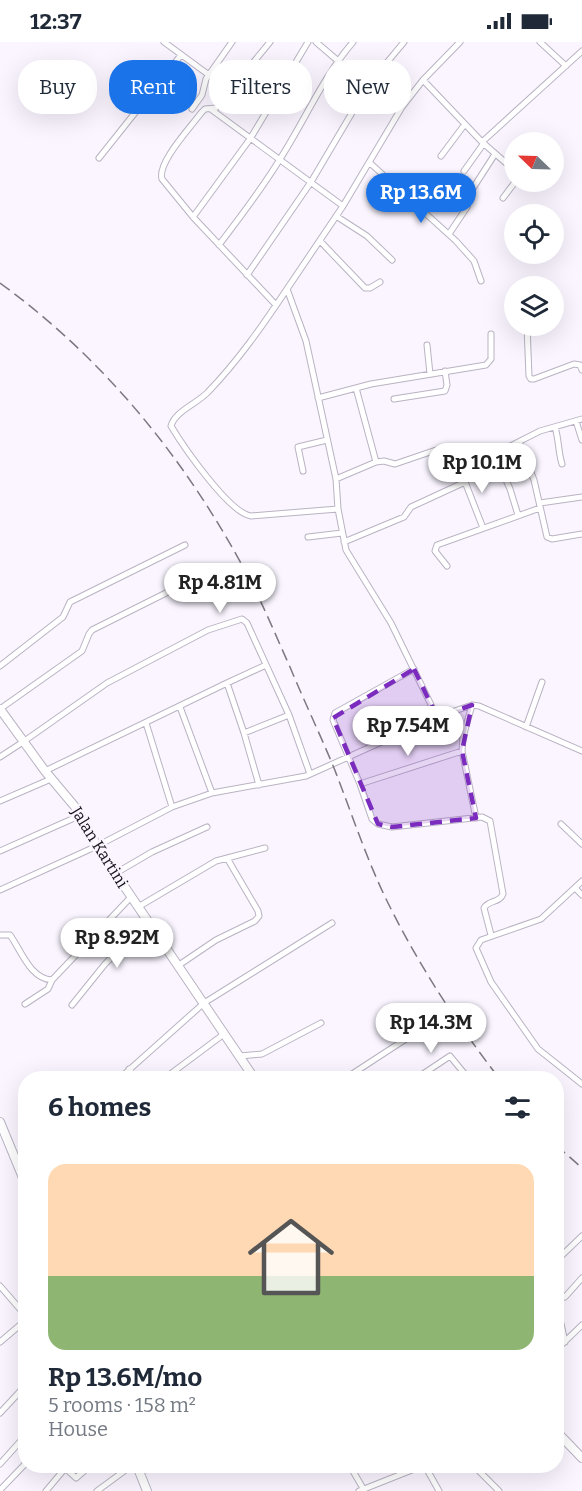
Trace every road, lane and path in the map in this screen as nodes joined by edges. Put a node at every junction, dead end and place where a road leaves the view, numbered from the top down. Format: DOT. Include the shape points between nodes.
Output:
graph roads {
  1 [pos="232,42"];
  2 [pos="270,42"];
  3 [pos="308,42"];
  4 [pos="316,42"];
  5 [pos="353,42"];
  6 [pos="404,42"];
  7 [pos="460,42"];
  8 [pos="540,42"];
  9 [pos="168,43"];
  10 [pos="582,51"];
  11 [pos="182,55"];
  12 [pos="219,60"];
  13 [pos="255,60"];
  14 [pos="337,60"];
  15 [pos="389,60"];
  16 [pos="566,66"];
  17 [pos="209,75"];
  18 [pos="423,80"];
  19 [pos="324,83"];
  20 [pos="411,95"];
  21 [pos="197,102"];
  22 [pos="209,110"];
  23 [pos="217,114"];
  24 [pos="351,114"];
  25 [pos="398,114"];
  26 [pos="465,124"];
  27 [pos="250,138"];
  28 [pos="483,143"];
  29 [pos="495,154"];
  30 [pos="441,156"];
  31 [pos="99,158"];
  32 [pos="280,160"];
  33 [pos="504,162"];
  34 [pos="370,163"];
  35 [pos="464,171"];
  36 [pos="311,182"];
  37 [pos="508,192"];
  38 [pos="503,198"];
  39 [pos="466,199"];
  40 [pos="344,206"];
  41 [pos="467,207"];
  42 [pos="336,216"];
  43 [pos="193,217"];
  44 [pos="449,234"];
  45 [pos="320,241"];
  46 [pos="219,245"];
  47 [pos="392,260"];
  48 [pos="247,275"];
  49 [pos="481,281"];
  50 [pos="380,282"];
  51 [pos="287,289"];
  52 [pos="276,305"];
  53 [pos="491,334"];
  54 [pos="528,336"];
  55 [pos="427,345"];
  56 [pos="582,370"];
  57 [pos="445,371"];
  58 [pos="430,374"];
  59 [pos="356,388"];
  60 [pos="318,398"];
  61 [pos="394,399"];
  62 [pos="579,420"];
  63 [pos="555,427"];
  64 [pos="327,440"];
  65 [pos="582,440"];
  66 [pos="519,441"];
  67 [pos="495,455"];
  68 [pos="376,462"];
  69 [pos="562,464"];
  70 [pos="460,469"];
  71 [pos="303,471"];
  72 [pos="336,479"];
  73 [pos="465,482"];
  74 [pos="582,497"];
  75 [pos="540,505"];
  76 [pos="338,509"];
  77 [pos="518,515"];
  78 [pos="483,528"];
  79 [pos="342,533"];
  80 [pos="582,534"];
  81 [pos="308,537"];
  82 [pos="344,542"];
  83 [pos="185,545"];
  84 [pos="447,566"];
  85 [pos="204,574"];
  86 [pos="266,665"];
  87 [pos="0,666"];
  88 [pos="414,669"];
  89 [pos="542,682"];
  90 [pos="227,683"];
  91 [pos="472,705"];
  92 [pos="180,707"];
  93 [pos="0,709"];
  94 [pos="289,715"];
  95 [pos="437,717"];
  96 [pos="146,723"];
  97 [pos="526,727"];
  98 [pos="244,733"];
  99 [pos="23,742"];
  100 [pos="462,751"];
  101 [pos="582,752"];
  102 [pos="0,757"];
  103 [pos="348,759"];
  104 [pos="310,774"];
  105 [pos="48,775"];
  106 [pos="360,784"];
  107 [pos="259,785"];
  108 [pos="212,793"];
  109 [pos="0,801"];
  110 [pos="172,807"];
  111 [pos="81,815"];
  112 [pos="477,818"];
  113 [pos="561,824"];
  114 [pos="207,827"];
  115 [pos="582,844"];
  116 [pos="97,846"];
  117 [pos="265,848"];
  118 [pos="0,851"];
  119 [pos="227,858"];
  120 [pos="116,873"];
  121 [pos="582,881"];
  122 [pos="574,888"];
  123 [pos="0,890"];
  124 [pos="582,895"];
  125 [pos="131,897"];
  126 [pos="138,907"];
  127 [pos="148,921"];
  128 [pos="332,923"];
  129 [pos="0,935"];
  130 [pos="491,935"];
  131 [pos="179,965"];
  132 [pos="52,980"];
  133 [pos="204,1003"];
  134 [pos="25,1004"];
  135 [pos="72,1005"];
  136 [pos="435,1020"];
  137 [pos="321,1023"];
  138 [pos="225,1034"];
  139 [pos="240,1056"];
  140 [pos="129,1069"];
  141 [pos="175,1071"];
  142 [pos="250,1071"];
  143 [pos="357,1071"];
  144 [pos="428,1071"];
  145 [pos="462,1071"];
  146 [pos="582,1084"];
  147 [pos="0,1122"];
  148 [pos="18,1166"];
  149 [pos="582,1236"];
  150 [pos="564,1253"];
  151 [pos="582,1278"];
  152 [pos="0,1286"];
  153 [pos="564,1297"];
  154 [pos="18,1308"];
  155 [pos="18,1325"];
  156 [pos="582,1325"];
  157 [pos="564,1337"];
  158 [pos="0,1342"];
  159 [pos="565,1342"];
  160 [pos="18,1394"];
  161 [pos="0,1413"];
  162 [pos="564,1439"];
  163 [pos="18,1445"];
  164 [pos="580,1454"];
  165 [pos="0,1464"];
  166 [pos="18,1471"];
  167 [pos="61,1473"];
  168 [pos="121,1473"];
  169 [pos="140,1473"];
  170 [pos="354,1473"];
  171 [pos="406,1473"];
  172 [pos="428,1473"];
  173 [pos="481,1473"];
  174 [pos="496,1489"];
  175 [pos="0,1490"];
  176 [pos="362,1490"];
  177 [pos="46,1491"];
  178 [pos="97,1491"];
  179 [pos="147,1491"];
  180 [pos="439,1491"];
  181 [pos="488,1491"];
  1 -- 12 [label="street"];
  2 -- 13 [label="street"];
  3 -- 27 [label="street"];
  4 -- 14 [label="street"];
  5 -- 14 [label="street"];
  6 -- 15 [label="street"];
  7 -- 18 [label="street"];
  8 -- 16 [label="street"];
  9 -- 11 [label="street"];
  10 -- 16 [label="street"];
  11 -- 17 [label="street"];
  11 -- 31 [label="street"];
  16 -- 28 [label="street"];
  17 -- 21 [label="street"];
  18 -- 20 [label="street"];
  18 -- 26 [label="street"];
  19 -- 32 [label="street"];
  22 -- 43 [label="street" via="201,113 160,172 162,180"];
  23 -- 27 [label="street"];
  24 -- 36 [label="street"];
  25 -- 34 [label="street"];
  26 -- 28 [label="street"];
  26 -- 30 [label="street"];
  27 -- 32 [label="street"];
  27 -- 43 [label="street"];
  28 -- 29 [label="street"];
  28 -- 35 [label="street"];
  29 -- 33 [label="street"];
  29 -- 39 [label="street"];
  32 -- 36 [label="street"];
  32 -- 46 [label="street"];
  34 -- 40 [label="street"];
  34 -- 44 [label="street"];
  36 -- 40 [label="street"];
  36 -- 48 [label="street"];
  37 -- 38 [label="street"];
  40 -- 42 [label="street"];
  41 -- 44 [label="street"];
  42 -- 45 [label="street"];
  42 -- 47 [label="street" via="367,236"];
  43 -- 46 [label="street"];
  44 -- 49 [label="street" via="474,261"];
  45 -- 50 [label="street" via="365,288"];
  45 -- 51 [label="street"];
  46 -- 48 [label="street"];
  48 -- 52 [label="street"];
  51 -- 52 [label="street"];
  51 -- 60 [label="street" via="306,341"];
  52 -- 76 [label="street" via="208,392 175,418 171,426 213,484 243,515"];
  53 -- 57 [label="street" via="488,364"];
  54 -- 56 [label="street" via="531,379 574,364"];
  55 -- 58 [label="street"];
  57 -- 58 [label="street"];
  57 -- 61 [label="street" via="445,391"];
  58 -- 59 [label="street"];
  59 -- 60 [label="street"];
  59 -- 68 [label="street"];
  60 -- 64 [label="street"];
  62 -- 63 [label="street"];
  62 -- 65 [label="street"];
  63 -- 66 [label="street"];
  63 -- 69 [label="street"];
  64 -- 71 [label="street" via="298,447"];
  64 -- 72 [label="street"];
  66 -- 67 [label="street"];
  66 -- 75 [label="street"];
  67 -- 70 [label="street"];
  67 -- 77 [label="street"];
  68 -- 70 [label="street" via="399,464 442,449"];
  68 -- 72 [label="street"];
  70 -- 73 [label="street"];
  72 -- 76 [label="street"];
  73 -- 78 [label="street"];
  73 -- 82 [label="street" via="411,507 404,517"];
  74 -- 75 [label="street"];
  75 -- 77 [label="street"];
  75 -- 80 [label="street" via="548,538"];
  76 -- 79 [label="street"];
  77 -- 78 [label="street"];
  78 -- 84 [label="street" via="436,546"];
  79 -- 81 [label="street"];
  79 -- 82 [label="street"];
  82 -- 88 [label="street"];
  83 -- 87 [label="street" via="70,602 63,617"];
  85 -- 93 [label="street" via="92,630 82,651"];
  86 -- 90 [label="street"];
  86 -- 94 [label="street"];
  86 -- 99 [label="street" via="247,623 240,619 208,630 98,688"];
  88 -- 95 [label="street"];
  88 -- 103 [label="street" via="336,713 333,720"];
  89 -- 97 [label="street"];
  90 -- 92 [label="street"];
  90 -- 98 [label="street"];
  91 -- 95 [label="street"];
  91 -- 97 [label="street"];
  91 -- 100 [label="street"];
  92 -- 96 [label="street"];
  92 -- 108 [label="street"];
  93 -- 99 [label="street, Jalan Kartini"];
  94 -- 98 [label="street"];
  94 -- 104 [label="street"];
  95 -- 103 [label="street"];
  96 -- 105 [label="street"];
  96 -- 110 [label="street"];
  97 -- 101 [label="street"];
  98 -- 107 [label="street"];
  99 -- 102 [label="street"];
  99 -- 105 [label="street, Jalan Kartini"];
  100 -- 106 [label="street"];
  100 -- 112 [label="street"];
  103 -- 104 [label="street"];
  103 -- 106 [label="street"];
  104 -- 107 [label="street"];
  105 -- 109 [label="street"];
  105 -- 111 [label="street, Jalan Kartini"];
  106 -- 112 [label="street" via="372,819 383,826"];
  107 -- 108 [label="street"];
  108 -- 110 [label="street"];
  110 -- 116 [label="street"];
  111 -- 116 [label="street, Jalan Kartini"];
  111 -- 118 [label="street"];
  112 -- 130 [label="street" via="485,817 492,824 503,894 484,906"];
  113 -- 115 [label="street"];
  114 -- 120 [label="street"];
  116 -- 120 [label="street, Jalan Kartini"];
  116 -- 123 [label="street"];
  117 -- 119 [label="street"];
  119 -- 126 [label="street"];
  119 -- 131 [label="street" via="259,916"];
  120 -- 125 [label="street, Jalan Kartini"];
  121 -- 122 [label="street"];
  122 -- 124 [label="street"];
  122 -- 130 [label="street" via="541,919"];
  125 -- 126 [label="street, Jalan Kartini"];
  125 -- 132 [label="street"];
  126 -- 127 [label="street, Jalan Kartini"];
  127 -- 131 [label="street, Jalan Kartini"];
  127 -- 135 [label="street" via="105,964"];
  128 -- 133 [label="street"];
  129 -- 132 [label="street" via="10,935 23,959 44,978"];
  130 -- 146 [label="street" via="479,941 476,948 491,982 538,1049"];
  131 -- 133 [label="street, Jalan Kartini"];
  132 -- 134 [label="street" via="48,989"];
  133 -- 138 [label="street, Jalan Kartini"];
  133 -- 140 [label="street"];
  136 -- 143 [label="street"];
  137 -- 139 [label="street" via="262,1054"];
  138 -- 139 [label="street, Jalan Kartini"];
  138 -- 141 [label="street"];
  139 -- 142 [label="street, Jalan Kartini"];
  144 -- 145 [label="street" via="450,1056"];
  147 -- 148 [label="street"];
  149 -- 150 [label="street"];
  151 -- 153 [label="street"];
  152 -- 154 [label="street"];
  155 -- 158 [label="street"];
  156 -- 159 [label="street"];
  157 -- 159 [label="street"];
  160 -- 161 [label="street"];
  162 -- 164 [label="street"];
  163 -- 165 [label="street"];
  166 -- 175 [label="street"];
  167 -- 177 [label="street"];
  168 -- 178 [label="street"];
  169 -- 179 [label="street"];
  170 -- 176 [label="street"];
  171 -- 176 [label="street"];
  172 -- 180 [label="street"];
  173 -- 174 [label="street"];
  174 -- 181 [label="street"];
}
